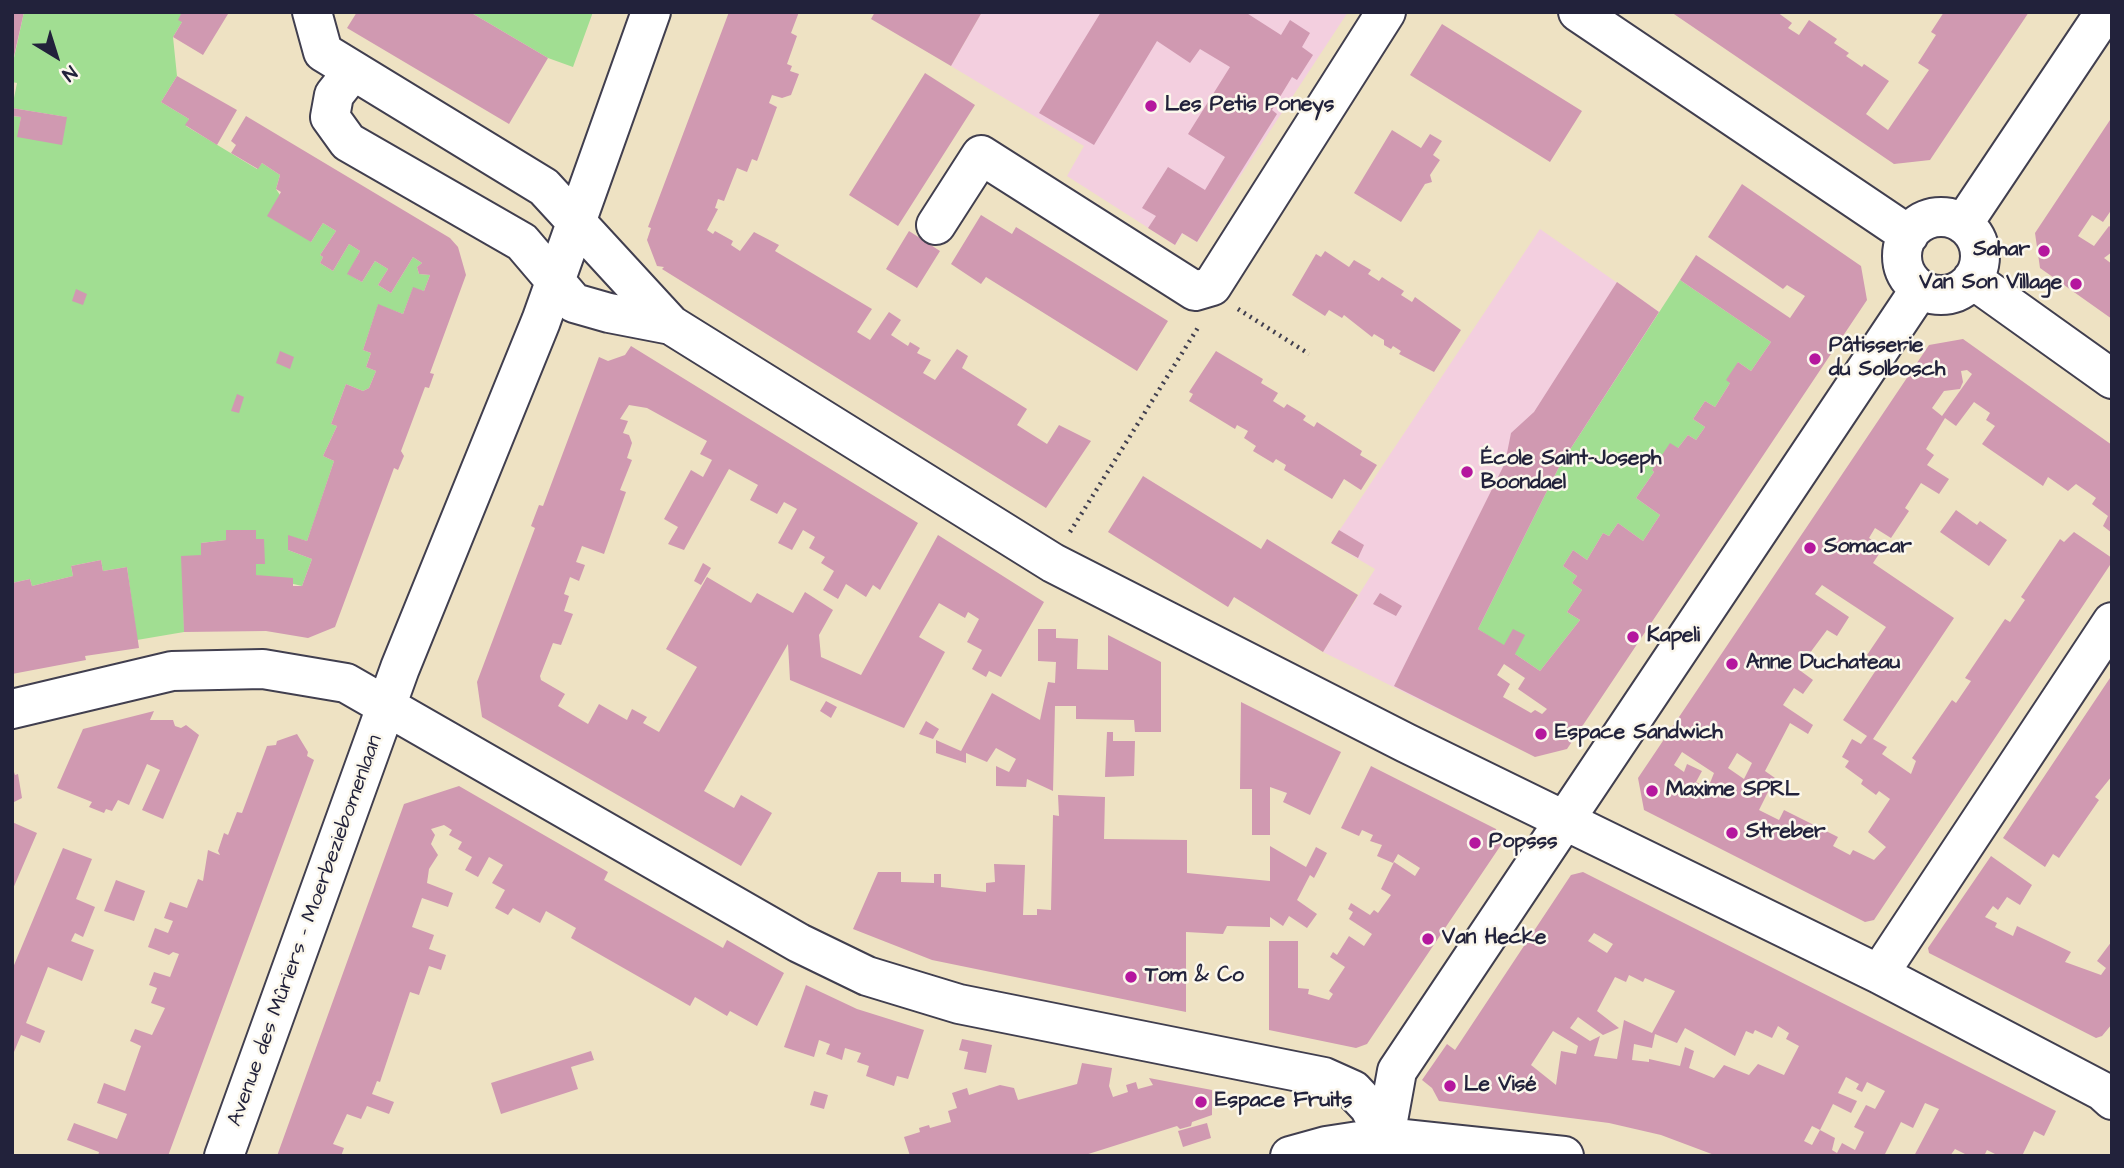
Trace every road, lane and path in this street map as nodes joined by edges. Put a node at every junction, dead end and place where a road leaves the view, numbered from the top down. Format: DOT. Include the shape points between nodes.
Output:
graph roads {
  1 [pos="312,12"];
  2 [pos="651,12"];
  3 [pos="1386,12"];
  4 [pos="1578,12"];
  5 [pos="2105,12"];
  6 [pos="353,71"];
  7 [pos="576,222"];
  8 [pos="1963,224"];
  9 [pos="936,225"];
  10 [pos="1909,235"];
  11 [pos="1972,279"];
  12 [pos="556,280"];
  13 [pos="1920,289"];
  14 [pos="1237,308"];
  15 [pos="1203,319"];
  16 [pos="671,325"];
  17 [pos="1309,354"];
  18 [pos="2112,379"];
  19 [pos="1070,532"];
  20 [pos="2112,622"];
  21 [pos="389,706"];
  22 [pos="12,709"];
  23 [pos="1565,821"];
  24 [pos="1878,974"];
  25 [pos="2109,1090"];
  26 [pos="1385,1137"];
  27 [pos="224,1156"];
  28 [pos="1290,1156"];
  29 [pos="1564,1156"];
  1 -- 6 [label="street" via="323,52"];
  2 -- 7 [label="street, Avenue des Mûriers - Moerbeziebomenlaan"];
  3 -- 9 [label="street" via="1212,285 1195,290 981,155"];
  4 -- 10 [label="street"];
  5 -- 8 [label="street"];
  6 -- 7 [label="street" via="544,187"];
  6 -- 12 [label="street" via="334,95 330,117 348,142 522,242"];
  7 -- 12 [label="street, Avenue des Mûriers - Moerbeziebomenlaan"];
  7 -- 16 [label="street"];
  8 -- 10 [label="street" via="1933,218"];
  8 -- 11 [label="street" via="1974,235 1979,250 1979,265"];
  10 -- 13 [label="street" via="1903,264"];
  11 -- 13 [label="street" via="1948,295"];
  11 -- 18 [label="street"];
  12 -- 16 [label="street" via="574,303"];
  12 -- 21 [label="street, Avenue des Mûriers - Moerbeziebomenlaan" via="405,655"];
  13 -- 23 [label="street"];
  14 -- 17 [label="path"];
  15 -- 19 [label="path"];
  16 -- 23 [label="street" via="1053,562 1171,626"];
  20 -- 24 [label="street"];
  21 -- 22 [label="street" via="346,683 230,668 173,671"];
  21 -- 26 [label="street" via="799,943 867,976 959,1004 1324,1077 1353,1090 1369,1107"];
  21 -- 27 [label="street, Avenue des Mûriers - Moerbeziebomenlaan"];
  23 -- 24 [label="street"];
  23 -- 26 [label="street" via="1397,1071"];
  24 -- 25 [label="street"];
  26 -- 28 [label="street"];
  26 -- 29 [label="street"];
}
